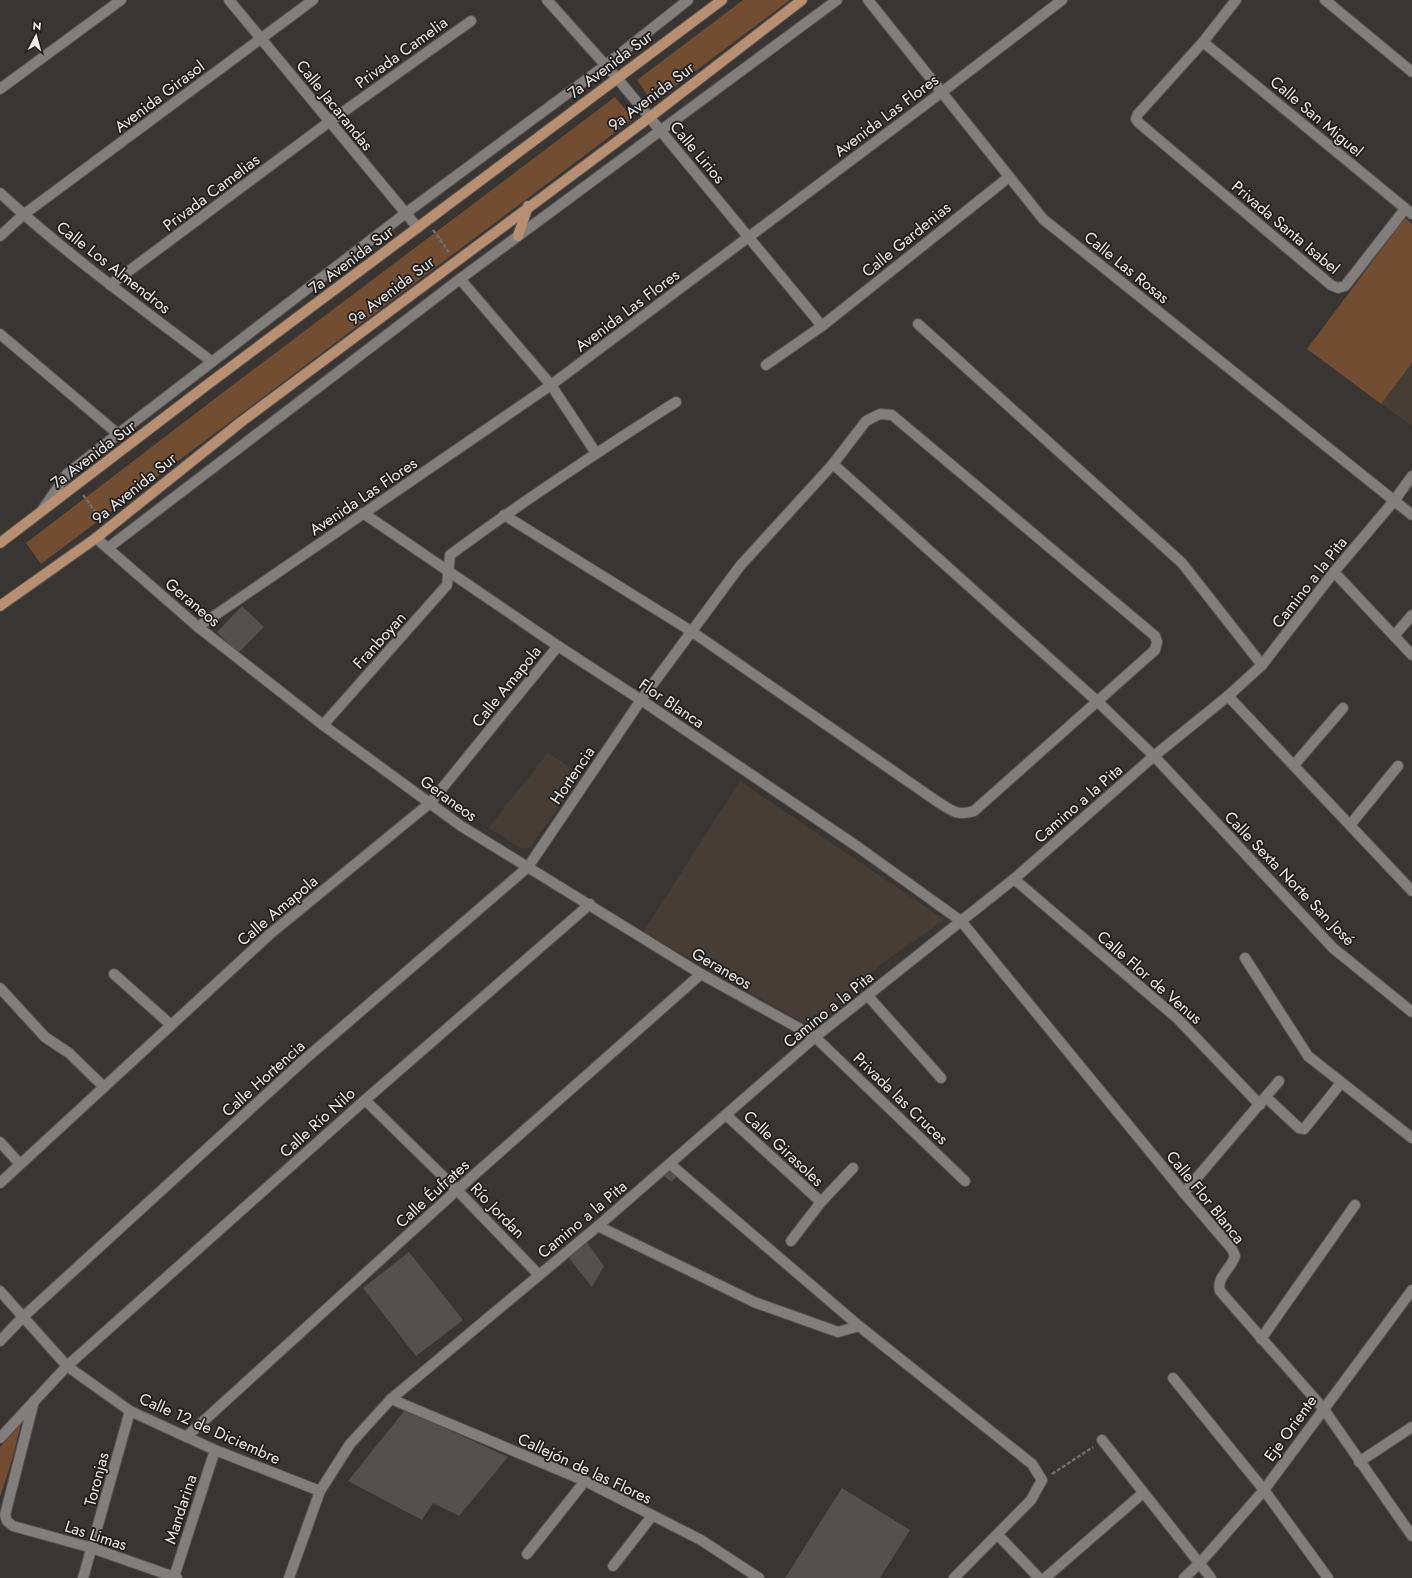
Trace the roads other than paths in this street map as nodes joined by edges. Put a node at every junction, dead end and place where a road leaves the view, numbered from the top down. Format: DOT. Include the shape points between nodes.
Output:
graph roads {
  1 [pos="121,0"];
  2 [pos="229,0"];
  3 [pos="313,0"];
  4 [pos="547,0"];
  5 [pos="688,0"];
  6 [pos="722,0"];
  7 [pos="802,0"];
  8 [pos="837,0"];
  9 [pos="868,0"];
  10 [pos="1062,0"];
  11 [pos="1236,0"];
  12 [pos="1325,0"];
  13 [pos="471,21"];
  14 [pos="262,38"];
  15 [pos="1203,42"];
  16 [pos="606,65"];
  17 [pos="1412,72"];
  18 [pos="617,78"];
  19 [pos="0,89"];
  20 [pos="942,92"];
  21 [pos="650,117"];
  22 [pos="329,122"];
  23 [pos="661,130"];
  24 [pos="1009,177"];
  25 [pos="0,194"];
  26 [pos="528,206"];
  27 [pos="1408,211"];
  28 [pos="406,213"];
  29 [pos="23,215"];
  30 [pos="418,228"];
  31 [pos="0,236"];
  32 [pos="518,236"];
  33 [pos="749,237"];
  34 [pos="460,279"];
  35 [pos="110,285"];
  36 [pos="918,324"];
  37 [pos="822,326"];
  38 [pos="0,334"];
  39 [pos="211,361"];
  40 [pos="766,365"];
  41 [pos="552,385"];
  42 [pos="676,402"];
  43 [pos="118,434"];
  44 [pos="596,453"];
  45 [pos="833,464"];
  46 [pos="1412,476"];
  47 [pos="1394,501"];
  48 [pos="363,513"];
  49 [pos="40,514"];
  50 [pos="504,514"];
  51 [pos="1412,515"];
  52 [pos="96,538"];
  53 [pos="0,543"];
  54 [pos="108,548"];
  55 [pos="448,570"];
  56 [pos="1334,572"];
  57 [pos="0,606"];
  58 [pos="1412,615"];
  59 [pos="198,627"];
  60 [pos="691,631"];
  61 [pos="1394,636"];
  62 [pos="558,646"];
  63 [pos="1412,655"];
  64 [pos="1262,665"];
  65 [pos="1228,696"];
  66 [pos="641,700"];
  67 [pos="1098,702"];
  68 [pos="1343,708"];
  69 [pos="323,725"];
  70 [pos="1154,756"];
  71 [pos="1294,765"];
  72 [pos="1398,766"];
  73 [pos="430,803"];
  74 [pos="1350,825"];
  75 [pos="528,867"];
  76 [pos="1014,879"];
  77 [pos="1411,888"];
  78 [pos="590,904"];
  79 [pos="961,921"];
  80 [pos="1245,958"];
  81 [pos="114,974"];
  82 [pos="701,974"];
  83 [pos="0,988"];
  84 [pos="868,996"];
  85 [pos="1412,1012"];
  86 [pos="171,1025"];
  87 [pos="815,1037"];
  88 [pos="941,1078"];
  89 [pos="1279,1080"];
  90 [pos="1341,1083"];
  91 [pos="104,1088"];
  92 [pos="365,1100"];
  93 [pos="1262,1102"];
  94 [pos="726,1115"];
  95 [pos="1412,1138"];
  96 [pos="0,1142"];
  97 [pos="19,1164"];
  98 [pos="670,1164"];
  99 [pos="853,1168"];
  100 [pos="965,1181"];
  101 [pos="0,1183"];
  102 [pos="457,1190"];
  103 [pos="1184,1193"];
  104 [pos="821,1202"];
  105 [pos="1355,1205"];
  106 [pos="598,1226"];
  107 [pos="791,1241"];
  108 [pos="539,1275"];
  109 [pos="1412,1290"];
  110 [pos="0,1291"];
  111 [pos="23,1317"];
  112 [pos="859,1326"];
  113 [pos="1261,1339"];
  114 [pos="0,1341"];
  115 [pos="67,1366"];
  116 [pos="1174,1378"];
  117 [pos="391,1399"];
  118 [pos="34,1401"];
  119 [pos="1323,1408"];
  120 [pos="130,1410"];
  121 [pos="1412,1427"];
  122 [pos="186,1437"];
  123 [pos="0,1438"];
  124 [pos="1102,1440"];
  125 [pos="215,1450"];
  126 [pos="1359,1462"];
  127 [pos="585,1481"];
  128 [pos="1264,1490"];
  129 [pos="320,1491"];
  130 [pos="1143,1493"];
  131 [pos="652,1516"];
  132 [pos="998,1535"];
  133 [pos="1412,1536"];
  134 [pos="92,1548"];
  135 [pos="527,1554"];
  136 [pos="1200,1563"];
  137 [pos="613,1566"];
  138 [pos="83,1578"];
  139 [pos="176,1578"];
  140 [pos="289,1578"];
  141 [pos="759,1578"];
  142 [pos="954,1578"];
  143 [pos="1039,1578"];
  144 [pos="1045,1578"];
  145 [pos="1184,1578"];
  146 [pos="1211,1578"];
  147 [pos="1328,1578"];
  1 -- 19 [label="street"];
  2 -- 14 [label="street, Calle Jacarandas"];
  3 -- 14 [label="street, Avenida Girasol"];
  4 -- 16 [label="street, Calle Lirios"];
  5 -- 16 [label="street"];
  6 -- 18 [label="main road, 7a Avenida Sur"];
  7 -- 21 [label="main road, 9a Avenida Sur"];
  8 -- 23 [label="street"];
  9 -- 20 [label="street, Calle Las Rosas"];
  10 -- 20 [label="street, Avenida Las Flores"];
  11 -- 15 [label="street"];
  12 -- 17 [label="street"];
  13 -- 22 [label="street, Privada Camelia"];
  14 -- 22 [label="street, Calle Jacarandas"];
  14 -- 29 [label="street, Avenida Girasol"];
  15 -- 27 [label="street, Calle San Miguel"];
  15 -- 27 [label="street, Privada Santa Isabel" via="1136,119 1331,285 1338,288 1345,286"];
  16 -- 18 [label="street, Calle Lirios"];
  16 -- 28 [label="street"];
  18 -- 21 [label="street, Calle Lirios"];
  18 -- 30 [label="main road, 7a Avenida Sur"];
  20 -- 24 [label="street, Calle Las Rosas"];
  20 -- 33 [label="street, Avenida Las Flores"];
  21 -- 23 [label="street, Calle Lirios"];
  21 -- 26 [label="main road, 9a Avenida Sur"];
  22 -- 28 [label="street, Calle Jacarandas"];
  22 -- 35 [label="street, Privada Camelias"];
  23 -- 32 [label="street"];
  23 -- 33 [label="street, Calle Lirios"];
  24 -- 37 [label="street, Calle Gardenias"];
  24 -- 47 [label="street, Calle Las Rosas" via="1043,218"];
  25 -- 29 [label="street, Calle Los Almendros"];
  26 -- 32 [label="main road"];
  26 -- 52 [label="main road, 9a Avenida Sur" via="241,422"];
  28 -- 30 [label="street, Calle Jacarandas"];
  28 -- 39 [label="street"];
  29 -- 31 [label="street, Avenida Girasol"];
  29 -- 35 [label="street, Calle Los Almendros"];
  30 -- 49 [label="main road, 7a Avenida Sur"];
  32 -- 34 [label="street"];
  33 -- 37 [label="street, Calle Lirios"];
  33 -- 41 [label="street, Avenida Las Flores"];
  34 -- 41 [label="street"];
  34 -- 54 [label="street"];
  35 -- 39 [label="street, Calle Los Almendros"];
  36 -- 64 [label="street" via="1182,563"];
  37 -- 40 [label="street, Calle Gardenias"];
  38 -- 43 [label="street"];
  39 -- 43 [label="street"];
  41 -- 44 [label="street"];
  41 -- 48 [label="street, Avenida Las Flores"];
  42 -- 44 [label="street, Franboyan"];
  43 -- 49 [label="street" via="67,474"];
  44 -- 50 [label="street, Franboyan"];
  45 -- 60 [label="street, Hortencia" via="740,566"];
  45 -- 67 [label="street, Calle Sexta Norte San José"];
  45 -- 67 [label="street, Hortencia" via="866,421 880,414 892,415 1155,636 1155,650"];
  46 -- 47 [label="street, Camino a la Pita"];
  47 -- 51 [label="street, Calle Las Rosas"];
  47 -- 56 [label="street, Camino a la Pita"];
  48 -- 55 [label="street, Flor Blanca"];
  48 -- 59 [label="street, Avenida Las Flores"];
  49 -- 53 [label="main road, 7a Avenida Sur"];
  50 -- 55 [label="street, Franboyan" via="450,555"];
  50 -- 60 [label="street"];
  52 -- 54 [label="street, Geraneos"];
  52 -- 57 [label="main road, 9a Avenida Sur"];
  54 -- 59 [label="street, Geraneos"];
  55 -- 62 [label="street, Flor Blanca"];
  55 -- 69 [label="street, Franboyan" via="447,585"];
  56 -- 61 [label="street"];
  56 -- 64 [label="street, Camino a la Pita"];
  58 -- 61 [label="street"];
  59 -- 69 [label="street, Geraneos"];
  60 -- 66 [label="street, Hortencia"];
  60 -- 67 [label="street, Hortencia" via="951,810 963,815 974,811"];
  61 -- 63 [label="street"];
  62 -- 66 [label="street, Flor Blanca"];
  62 -- 73 [label="street, Calle Amapola"];
  64 -- 65 [label="street, Camino a la Pita"];
  65 -- 70 [label="street, Camino a la Pita"];
  65 -- 71 [label="street"];
  66 -- 75 [label="street, Hortencia"];
  66 -- 79 [label="street, Flor Blanca" via="858,847"];
  67 -- 70 [label="street, Calle Sexta Norte San José"];
  68 -- 71 [label="street"];
  69 -- 73 [label="street, Geraneos"];
  70 -- 76 [label="street, Camino a la Pita"];
  70 -- 85 [label="street, Calle Sexta Norte San José" via="1333,948"];
  71 -- 74 [label="street"];
  72 -- 74 [label="street"];
  73 -- 75 [label="street, Geraneos" via="461,826"];
  73 -- 86 [label="street, Calle Amapola" via="270,934"];
  74 -- 77 [label="street"];
  75 -- 78 [label="street, Geraneos"];
  75 -- 111 [label="street, Calle Hortencia" via="304,1060"];
  76 -- 79 [label="street, Camino a la Pita"];
  76 -- 93 [label="street, Calle Flor de Venus" via="1178,1019"];
  78 -- 82 [label="street, Geraneos"];
  78 -- 92 [label="street, Calle Río Nilo"];
  79 -- 84 [label="street, Camino a la Pita"];
  79 -- 103 [label="street, Calle Flor Blanca"];
  80 -- 90 [label="street" via="1308,1056"];
  81 -- 86 [label="street"];
  82 -- 87 [label="street, Geraneos"];
  82 -- 102 [label="street, Calle Éufrates"];
  83 -- 91 [label="street" via="45,1037 69,1053"];
  84 -- 87 [label="street, Camino a la Pita"];
  84 -- 88 [label="street"];
  86 -- 91 [label="street, Calle Amapola"];
  87 -- 94 [label="street, Camino a la Pita"];
  87 -- 100 [label="street, Privada las Cruces"];
  89 -- 93 [label="street"];
  90 -- 93 [label="street, Calle Flor de Venus" via="1304,1129 1269,1100"];
  90 -- 95 [label="street"];
  91 -- 97 [label="street, Calle Amapola"];
  92 -- 102 [label="street, Río Jordan"];
  92 -- 115 [label="street, Calle Río Nilo"];
  93 -- 103 [label="street"];
  94 -- 98 [label="street, Camino a la Pita"];
  94 -- 104 [label="street, Calle Girasoles"];
  96 -- 97 [label="street"];
  97 -- 101 [label="street, Calle Amapola"];
  98 -- 106 [label="street, Camino a la Pita"];
  98 -- 112 [label="street"];
  99 -- 104 [label="street"];
  102 -- 108 [label="street, Río Jordan"];
  102 -- 122 [label="street, Calle Éufrates"];
  103 -- 113 [label="street, Calle Flor Blanca" via="1232,1249 1235,1256 1233,1264 1220,1279 1220,1291"];
  104 -- 107 [label="street"];
  105 -- 113 [label="street"];
  106 -- 108 [label="street, Camino a la Pita"];
  106 -- 112 [label="street" via="754,1302 838,1332"];
  108 -- 117 [label="street, Camino a la Pita"];
  109 -- 119 [label="street, Eje Oriente"];
  110 -- 111 [label="street, Calle 12 de Diciembre"];
  111 -- 114 [label="street, Calle Hortencia"];
  111 -- 115 [label="street, Calle 12 de Diciembre"];
  112 -- 132 [label="street" via="1032,1464 1042,1480 1031,1500"];
  113 -- 119 [label="street, Calle Flor Blanca"];
  115 -- 118 [label="street, Calle Río Nilo"];
  115 -- 120 [label="street, Calle 12 de Diciembre"];
  116 -- 128 [label="street"];
  117 -- 127 [label="street, Callejón de las Flores"];
  117 -- 129 [label="street, Camino a la Pita" via="350,1444"];
  118 -- 123 [label="street, Calle Río Nilo"];
  118 -- 134 [label="street, Las Limas" via="5,1515 7,1521 13,1526"];
  119 -- 126 [label="street, Calle Flor Blanca"];
  119 -- 128 [label="street, Eje Oriente"];
  120 -- 122 [label="street, Calle 12 de Diciembre"];
  120 -- 134 [label="street, Toronjas"];
  121 -- 126 [label="street"];
  122 -- 125 [label="street, Calle 12 de Diciembre"];
  124 -- 130 [label="street"];
  125 -- 129 [label="street, Calle 12 de Diciembre"];
  125 -- 139 [label="street, Mandarina"];
  126 -- 133 [label="street, Calle Flor Blanca"];
  127 -- 131 [label="street, Callejón de las Flores"];
  127 -- 135 [label="street"];
  128 -- 136 [label="street, Eje Oriente"];
  128 -- 147 [label="street"];
  129 -- 140 [label="street, Camino a la Pita"];
  130 -- 136 [label="street"];
  130 -- 144 [label="street"];
  131 -- 137 [label="street"];
  131 -- 141 [label="street, Callejón de las Flores" via="701,1540"];
  132 -- 142 [label="street"];
  132 -- 143 [label="street"];
  134 -- 138 [label="street, Toronjas"];
  134 -- 139 [label="street, Las Limas"];
  136 -- 145 [label="street, Eje Oriente"];
  136 -- 146 [label="street"];
}
